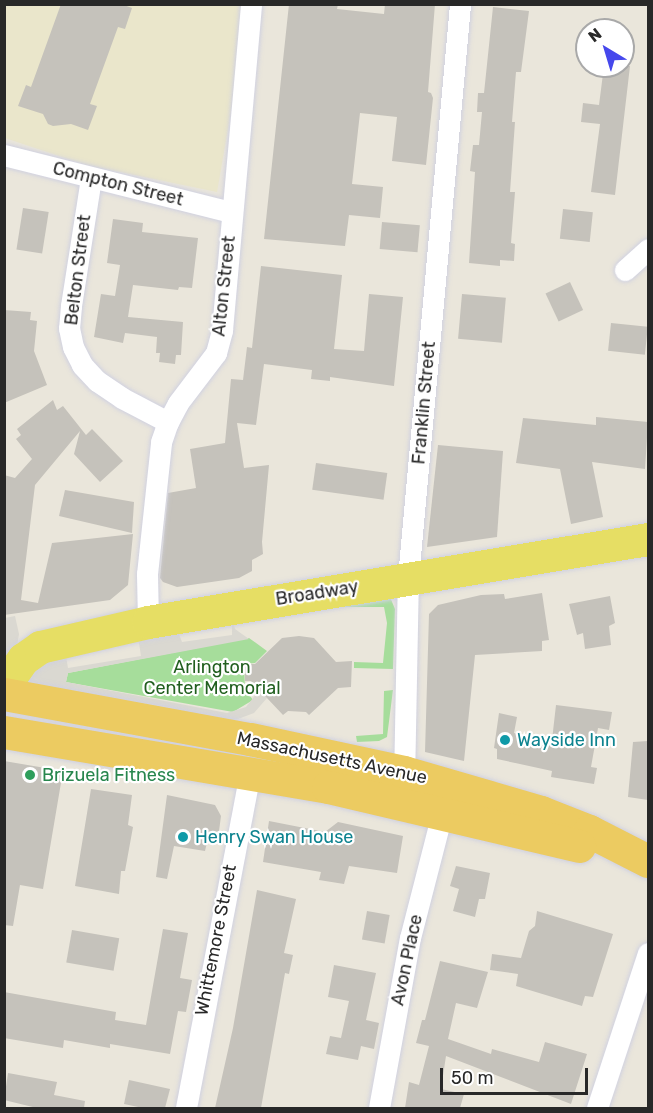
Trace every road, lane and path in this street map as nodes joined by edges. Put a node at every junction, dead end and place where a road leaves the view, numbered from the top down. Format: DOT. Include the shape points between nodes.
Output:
graph roads {
  1 [pos="251,4"];
  2 [pos="460,4"];
  3 [pos="4,155"];
  4 [pos="91,178"];
  5 [pos="231,212"];
  6 [pos="648,249"];
  7 [pos="625,270"];
  8 [pos="168,422"];
  9 [pos="648,539"];
  10 [pos="408,578"];
  11 [pos="148,622"];
  12 [pos="4,686"];
  13 [pos="4,694"];
  14 [pos="4,732"];
  15 [pos="250,772"];
  16 [pos="404,788"];
  17 [pos="442,813"];
  18 [pos="648,861"];
  19 [pos="648,868"];
  20 [pos="648,953"];
  21 [pos="186,1108"];
  22 [pos="379,1108"];
  23 [pos="597,1108"];
  1 -- 5 [label="street, Alton Street"];
  2 -- 10 [label="street, Franklin Street"];
  3 -- 4 [label="street, Compton Street"];
  4 -- 5 [label="street, Compton Street"];
  4 -- 8 [label="street, Belton Street" via="70,306 73,347 98,381"];
  5 -- 8 [label="street, Alton Street" via="222,330 216,353"];
  6 -- 7 [label="street"];
  8 -- 11 [label="street, Alton Street" via="156,478 147,574"];
  9 -- 10 [label="main road, Broadway"];
  10 -- 11 [label="main road, Broadway"];
  10 -- 16 [label="street, Franklin Street"];
  11 -- 12 [label="main road, Broadway" via="40,647 23,659"];
  13 -- 16 [label="highway, Massachusetts Avenue" via="250,739"];
  14 -- 15 [label="highway, Massachusetts Avenue"];
  15 -- 16 [label="highway, Massachusetts Avenue"];
  15 -- 21 [label="street, Whittemore Street"];
  16 -- 17 [label="highway, Massachusetts Avenue"];
  16 -- 18 [label="highway, Massachusetts Avenue" via="541,812"];
  17 -- 19 [label="highway, Massachusetts Avenue" via="557,840"];
  17 -- 22 [label="street, Avon Place" via="410,938"];
  20 -- 23 [label="street"];
}
